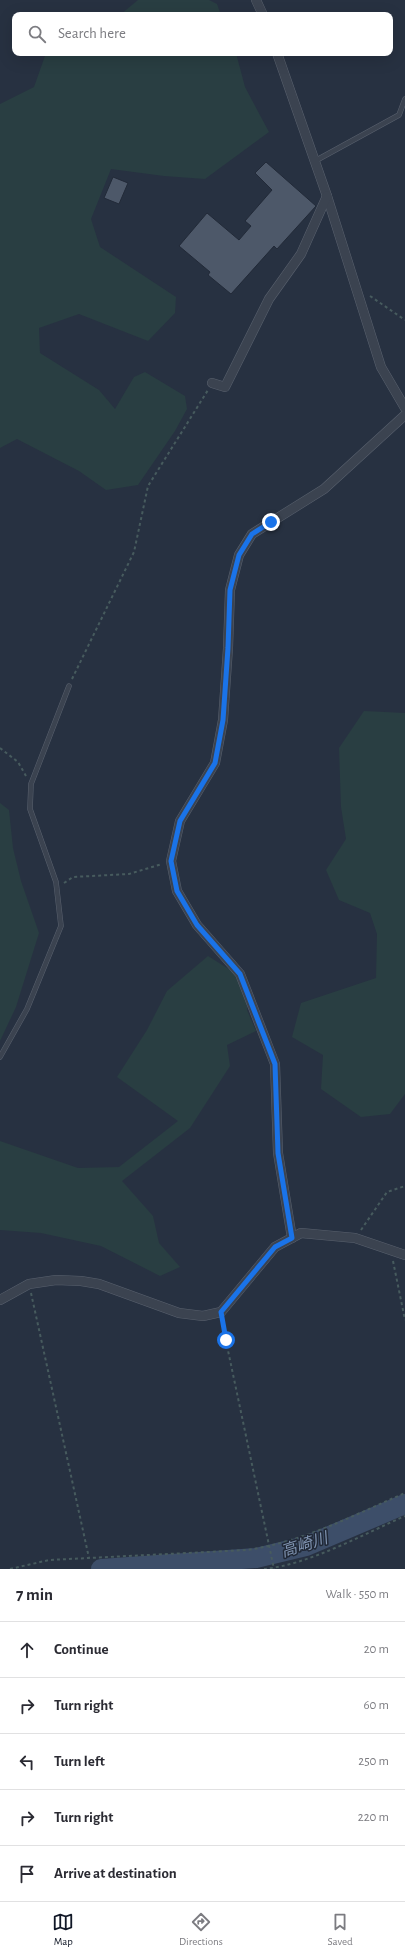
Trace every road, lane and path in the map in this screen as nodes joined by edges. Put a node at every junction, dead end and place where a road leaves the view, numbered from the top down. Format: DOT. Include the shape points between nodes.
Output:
graph roads {
  1 [pos="256,0"];
  2 [pos="262,12"];
  3 [pos="279,56"];
  4 [pos="405,99"];
  5 [pos="315,160"];
  6 [pos="328,196"];
  7 [pos="356,287"];
  8 [pos="405,320"];
  9 [pos="212,383"];
  10 [pos="405,408"];
  11 [pos="405,415"];
  12 [pos="69,686"];
  13 [pos="0,748"];
  14 [pos="31,784"];
  15 [pos="171,861"];
  16 [pos="57,887"];
  17 [pos="0,1057"];
  18 [pos="405,1186"];
  19 [pos="292,1238"];
  20 [pos="355,1238"];
  21 [pos="390,1250"];
  22 [pos="405,1255"];
  23 [pos="29,1284"];
  24 [pos="0,1300"];
  25 [pos="221,1312"];
  26 [pos="405,1320"];
  27 [pos="405,1492"];
  28 [pos="405,1516"];
  29 [pos="270,1547"];
  30 [pos="89,1558"];
  31 [pos="10,1569"];
  32 [pos="264,1569"];
  33 [pos="274,1569"];
  1 -- 2 [label="street"];
  3 -- 5 [label="street"];
  4 -- 5 [label="lane" via="398,115"];
  5 -- 6 [label="street"];
  6 -- 7 [label="street"];
  6 -- 9 [label="street" via="301,254 269,299 225,388"];
  7 -- 8 [label="path"];
  7 -- 10 [label="street" via="382,367"];
  9 -- 12 [label="path" via="148,486 134,552"];
  11 -- 15 [label="street" via="324,489 252,534 239,555 230,590 223,720 215,763 180,821"];
  12 -- 14 [label="lane"];
  13 -- 14 [label="path" via="18,762"];
  14 -- 16 [label="lane" via="30,809"];
  15 -- 16 [label="path" via="129,874 73,877"];
  15 -- 19 [label="street" via="177,891 197,925 240,974 275,1064 278,1153"];
  16 -- 17 [label="lane" via="61,926 27,1009"];
  18 -- 20 [label="path" via="387,1192"];
  19 -- 20 [label="street" via="301,1233"];
  19 -- 25 [label="street" via="275,1247"];
  20 -- 21 [label="street"];
  21 -- 22 [label="street"];
  21 -- 26 [label="path"];
  23 -- 24 [label="street"];
  23 -- 25 [label="street" via="56,1280 81,1281 100,1284 179,1313 203,1316"];
  23 -- 30 [label="path"];
  25 -- 29 [label="path"];
  27 -- 29 [label="path" via="299,1538"];
  28 -- 33 [label="path" via="309,1558"];
  29 -- 30 [label="path"];
  29 -- 33 [label="path"];
  30 -- 31 [label="path" via="50,1560"];
  32 -- 33 [label="path"];
}
